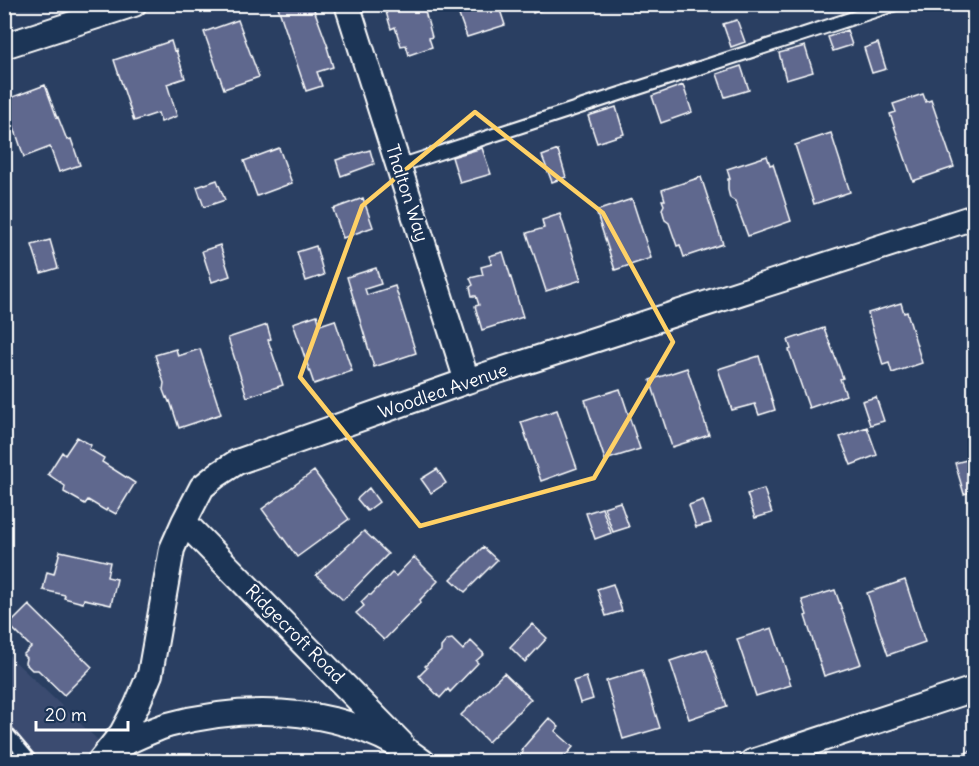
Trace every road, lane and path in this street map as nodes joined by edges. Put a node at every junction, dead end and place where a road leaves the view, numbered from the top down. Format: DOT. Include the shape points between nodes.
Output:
graph roads {
  1 [pos="134,4"];
  2 [pos="348,4"];
  3 [pos="896,4"];
  4 [pos="4,46"];
  5 [pos="399,166"];
  6 [pos="975,217"];
  7 [pos="467,381"];
  8 [pos="184,522"];
  9 [pos="975,690"];
  10 [pos="4,730"];
  11 [pos="414,755"];
  12 [pos="105,758"];
  13 [pos="31,762"];
  14 [pos="752,762"];
  1 -- 4 [label="street"];
  2 -- 5 [label="street, Thalton Way"];
  3 -- 5 [label="lane"];
  5 -- 7 [label="street, Thalton Way"];
  6 -- 7 [label="street, Woodlea Avenue"];
  7 -- 8 [label="street, Woodlea Avenue" via="237,462 202,487"];
  8 -- 11 [label="street, Ridgecroft Road"];
  8 -- 12 [label="street, Woodlea Avenue" via="172,549 150,674 136,707"];
  9 -- 14 [label="street"];
  10 -- 13 [label="lane"];
  11 -- 12 [label="street, Ridgecroft Road" via="348,724 315,715 256,711 166,726"];
}
